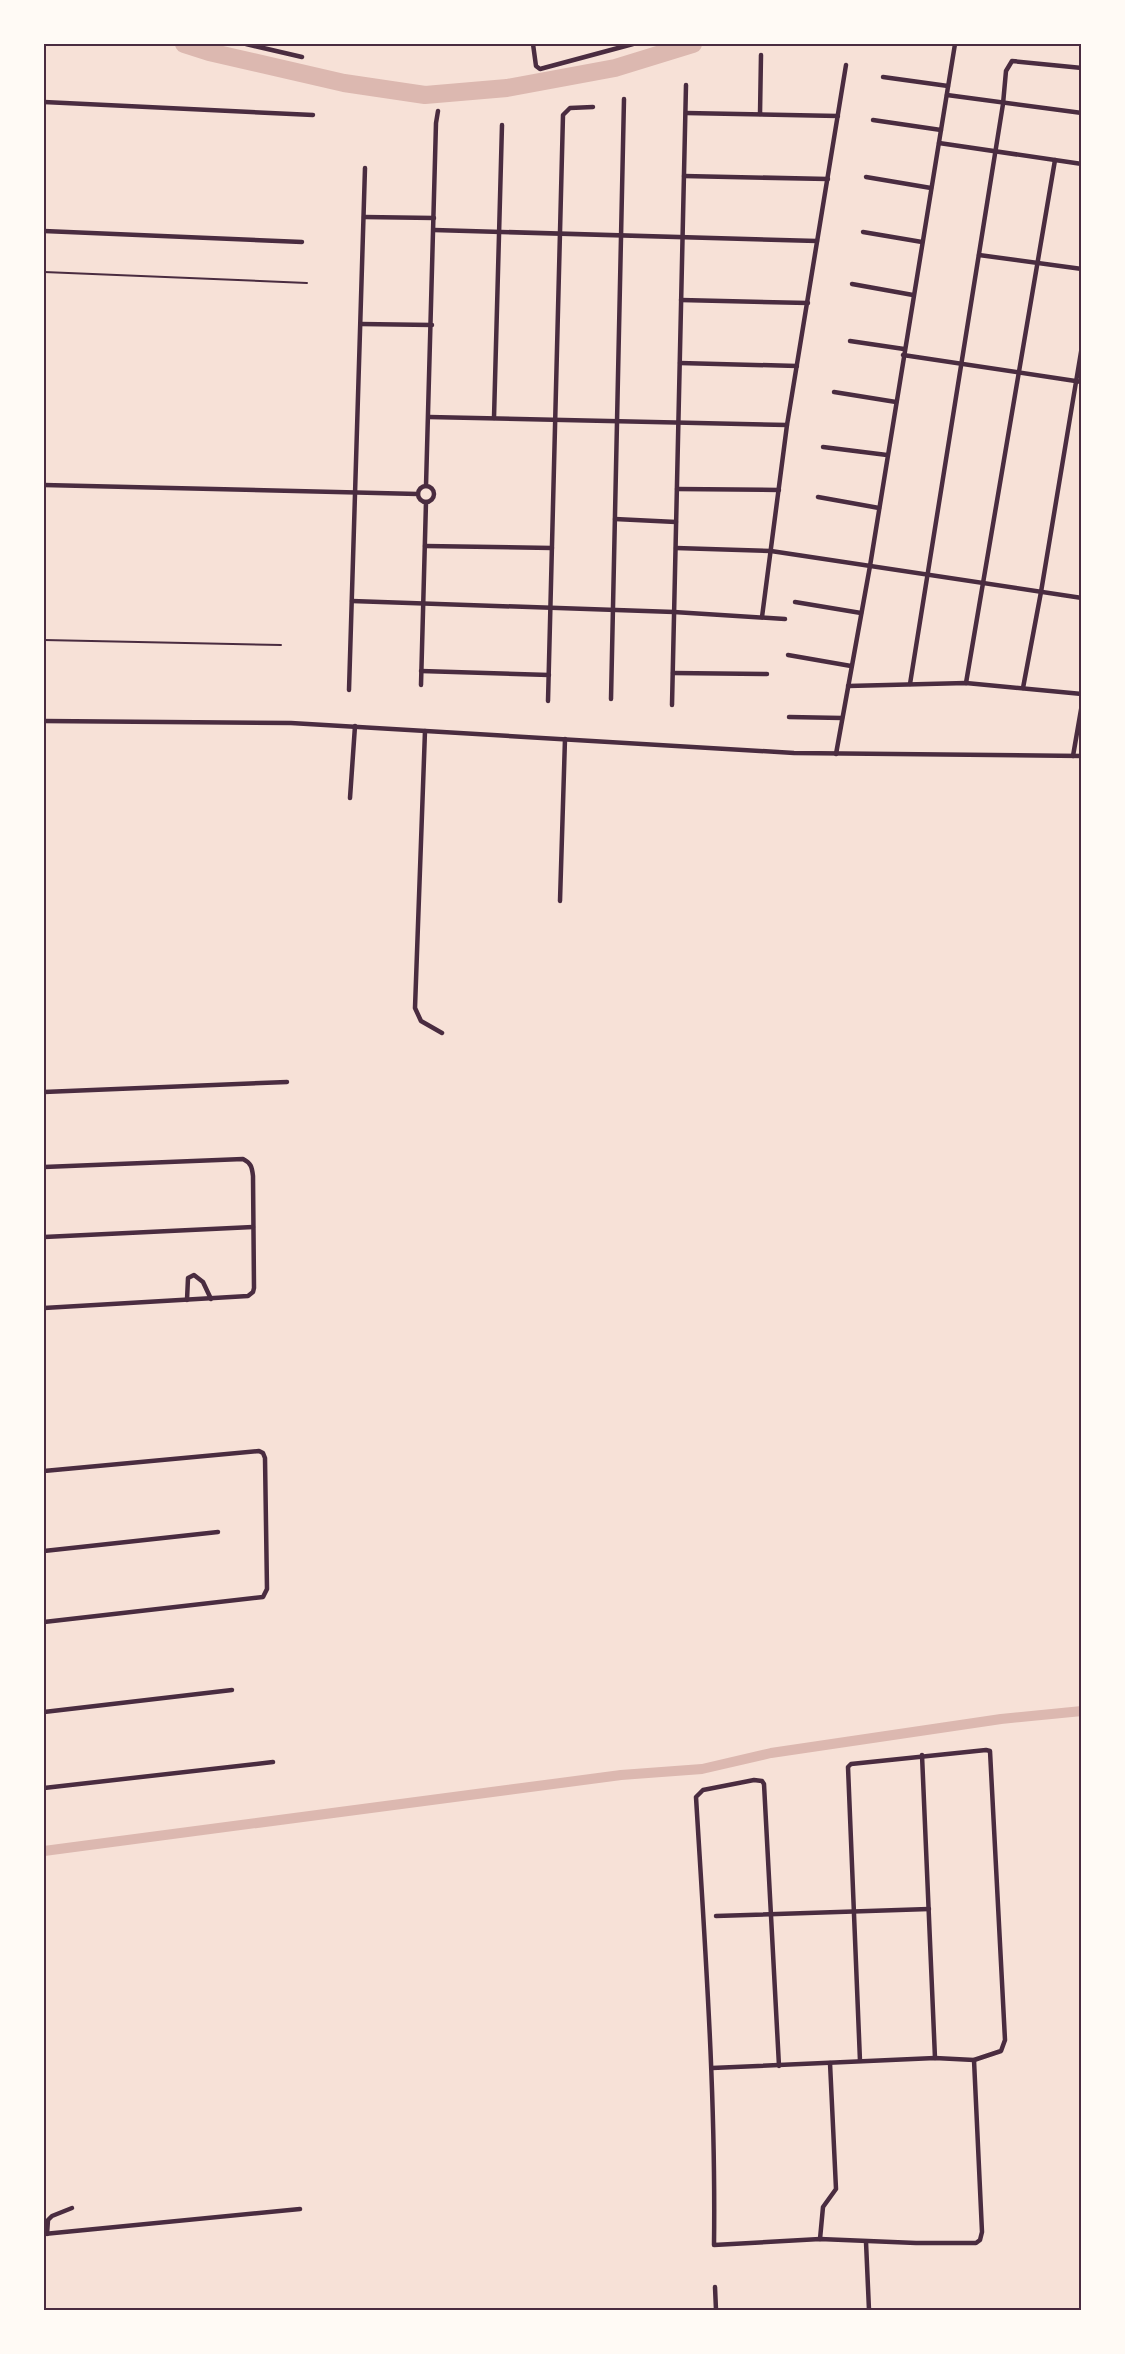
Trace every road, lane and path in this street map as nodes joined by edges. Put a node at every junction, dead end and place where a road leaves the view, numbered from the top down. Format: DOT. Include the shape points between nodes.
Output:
graph roads {
  1 [pos="248,44"];
  2 [pos="534,44"];
  3 [pos="633,44"];
  4 [pos="956,44"];
  5 [pos="611,46"];
  6 [pos="761,55"];
  7 [pos="302,57"];
  8 [pos="846,65"];
  9 [pos="1082,68"];
  10 [pos="883,76"];
  11 [pos="686,85"];
  12 [pos="948,86"];
  13 [pos="947,95"];
  14 [pos="624,99"];
  15 [pos="44,102"];
  16 [pos="1004,104"];
  17 [pos="593,107"];
  18 [pos="438,111"];
  19 [pos="686,112"];
  20 [pos="1082,113"];
  21 [pos="760,114"];
  22 [pos="313,115"];
  23 [pos="838,117"];
  24 [pos="873,120"];
  25 [pos="502,125"];
  26 [pos="941,130"];
  27 [pos="939,143"];
  28 [pos="996,151"];
  29 [pos="1055,160"];
  30 [pos="1082,164"];
  31 [pos="365,168"];
  32 [pos="684,176"];
  33 [pos="866,177"];
  34 [pos="828,180"];
  35 [pos="931,188"];
  36 [pos="364,216"];
  37 [pos="434,218"];
  38 [pos="434,230"];
  39 [pos="44,231"];
  40 [pos="499,232"];
  41 [pos="863,232"];
  42 [pos="560,234"];
  43 [pos="621,235"];
  44 [pos="683,237"];
  45 [pos="818,241"];
  46 [pos="302,242"];
  47 [pos="922,242"];
  48 [pos="979,255"];
  49 [pos="1037,263"];
  50 [pos="1082,269"];
  51 [pos="44,272"];
  52 [pos="307,283"];
  53 [pos="852,284"];
  54 [pos="913,295"];
  55 [pos="681,300"];
  56 [pos="807,303"];
  57 [pos="361,324"];
  58 [pos="432,325"];
  59 [pos="850,341"];
  60 [pos="1082,346"];
  61 [pos="904,352"];
  62 [pos="680,363"];
  63 [pos="962,364"];
  64 [pos="797,366"];
  65 [pos="1019,372"];
  66 [pos="1078,381"];
  67 [pos="834,392"];
  68 [pos="896,402"];
  69 [pos="429,417"];
  70 [pos="494,418"];
  71 [pos="555,420"];
  72 [pos="617,421"];
  73 [pos="679,423"];
  74 [pos="788,425"];
  75 [pos="824,447"];
  76 [pos="887,455"];
  77 [pos="44,485"];
  78 [pos="426,486"];
  79 [pos="677,489"];
  80 [pos="779,490"];
  81 [pos="357,493"];
  82 [pos="418,494"];
  83 [pos="818,497"];
  84 [pos="426,502"];
  85 [pos="879,508"];
  86 [pos="615,519"];
  87 [pos="676,522"];
  88 [pos="425,546"];
  89 [pos="552,548"];
  90 [pos="676,548"];
  91 [pos="771,551"];
  92 [pos="870,566"];
  93 [pos="929,574"];
  94 [pos="985,583"];
  95 [pos="1041,592"];
  96 [pos="1082,598"];
  97 [pos="352,602"];
  98 [pos="795,602"];
  99 [pos="424,604"];
  100 [pos="551,608"];
  101 [pos="613,610"];
  102 [pos="674,612"];
  103 [pos="861,613"];
  104 [pos="762,617"];
  105 [pos="785,619"];
  106 [pos="44,640"];
  107 [pos="281,645"];
  108 [pos="788,655"];
  109 [pos="851,666"];
  110 [pos="422,671"];
  111 [pos="673,673"];
  112 [pos="767,674"];
  113 [pos="549,675"];
  114 [pos="966,683"];
  115 [pos="910,684"];
  116 [pos="421,685"];
  117 [pos="848,686"];
  118 [pos="1023,688"];
  119 [pos="349,690"];
  120 [pos="1082,694"];
  121 [pos="611,699"];
  122 [pos="548,701"];
  123 [pos="1082,704"];
  124 [pos="672,705"];
  125 [pos="789,717"];
  126 [pos="842,718"];
  127 [pos="44,721"];
  128 [pos="355,726"];
  129 [pos="425,731"];
  130 [pos="565,739"];
  131 [pos="836,754"];
  132 [pos="1073,756"];
  133 [pos="1082,756"];
  134 [pos="350,798"];
  135 [pos="560,901"];
  136 [pos="442,1033"];
  137 [pos="287,1082"];
  138 [pos="44,1092"];
  139 [pos="44,1167"];
  140 [pos="253,1227"];
  141 [pos="44,1237"];
  142 [pos="211,1299"];
  143 [pos="187,1300"];
  144 [pos="44,1308"];
  145 [pos="44,1471"];
  146 [pos="218,1532"];
  147 [pos="44,1551"];
  148 [pos="44,1622"];
  149 [pos="232,1690"];
  150 [pos="44,1712"];
  151 [pos="922,1755"];
  152 [pos="273,1762"];
  153 [pos="44,1788"];
  154 [pos="928,1908"];
  155 [pos="854,1912"];
  156 [pos="771,1915"];
  157 [pos="716,1917"];
  158 [pos="935,2058"];
  159 [pos="974,2060"];
  160 [pos="860,2061"];
  161 [pos="830,2063"];
  162 [pos="779,2066"];
  163 [pos="712,2068"];
  164 [pos="72,2208"];
  165 [pos="300,2209"];
  166 [pos="45,2234"];
  167 [pos="820,2240"];
  168 [pos="866,2242"];
  169 [pos="715,2287"];
  170 [pos="716,2310"];
  171 [pos="869,2310"];
  1 -- 7 [label="street"];
  2 -- 5 [label="street" via="536,66 540,69"];
  3 -- 5 [label="street"];
  4 -- 12 [label="street"];
  6 -- 21 [label="street"];
  8 -- 23 [label="street"];
  9 -- 16 [label="street" via="1012,61 1006,71"];
  10 -- 12 [label="street"];
  11 -- 19 [label="street"];
  12 -- 13 [label="street"];
  13 -- 16 [label="street"];
  13 -- 26 [label="street"];
  14 -- 43 [label="street"];
  15 -- 22 [label="street"];
  16 -- 20 [label="street"];
  16 -- 28 [label="street"];
  17 -- 42 [label="street" via="570,108 563,115"];
  18 -- 37 [label="street"];
  19 -- 21 [label="street"];
  19 -- 32 [label="street"];
  21 -- 23 [label="street"];
  23 -- 34 [label="street"];
  24 -- 26 [label="street"];
  25 -- 40 [label="street"];
  26 -- 27 [label="street"];
  27 -- 28 [label="street"];
  27 -- 35 [label="street"];
  28 -- 29 [label="street"];
  28 -- 48 [label="street"];
  29 -- 30 [label="street"];
  29 -- 49 [label="street"];
  31 -- 36 [label="street"];
  32 -- 34 [label="street"];
  32 -- 44 [label="street"];
  33 -- 35 [label="street"];
  34 -- 45 [label="street"];
  35 -- 47 [label="street"];
  36 -- 37 [label="street"];
  36 -- 57 [label="street"];
  37 -- 38 [label="street"];
  38 -- 40 [label="street"];
  38 -- 58 [label="street"];
  39 -- 46 [label="street"];
  40 -- 42 [label="street"];
  40 -- 70 [label="street"];
  41 -- 47 [label="street"];
  42 -- 43 [label="street"];
  42 -- 71 [label="street"];
  43 -- 44 [label="street"];
  43 -- 72 [label="street"];
  44 -- 45 [label="street"];
  44 -- 55 [label="street"];
  45 -- 56 [label="street"];
  47 -- 54 [label="street"];
  48 -- 49 [label="street"];
  48 -- 63 [label="street"];
  49 -- 50 [label="street"];
  49 -- 65 [label="street"];
  51 -- 52 [label="lane"];
  53 -- 54 [label="street"];
  54 -- 61 [label="street"];
  55 -- 56 [label="street"];
  55 -- 62 [label="street"];
  56 -- 64 [label="street"];
  57 -- 58 [label="street"];
  57 -- 81 [label="street"];
  58 -- 69 [label="street"];
  59 -- 61 [label="street"];
  60 -- 66 [label="street"];
  61 -- 63 [label="street"];
  61 -- 68 [label="street"];
  62 -- 64 [label="street"];
  62 -- 73 [label="street"];
  63 -- 65 [label="street"];
  63 -- 93 [label="street"];
  64 -- 74 [label="street"];
  65 -- 66 [label="street"];
  65 -- 94 [label="street"];
  66 -- 95 [label="street"];
  67 -- 68 [label="street"];
  68 -- 76 [label="street"];
  69 -- 70 [label="street"];
  69 -- 78 [label="street"];
  70 -- 71 [label="street"];
  71 -- 72 [label="street"];
  71 -- 89 [label="street"];
  72 -- 73 [label="street"];
  72 -- 86 [label="street"];
  73 -- 74 [label="street"];
  73 -- 79 [label="street"];
  74 -- 80 [label="street"];
  75 -- 76 [label="street"];
  76 -- 85 [label="street"];
  77 -- 81 [label="street"];
  78 -- 82 [label="street"];
  78 -- 84 [label="street" via="434,494"];
  79 -- 80 [label="street"];
  79 -- 87 [label="street"];
  80 -- 91 [label="street"];
  81 -- 82 [label="street"];
  81 -- 97 [label="street"];
  82 -- 84 [label="street"];
  83 -- 85 [label="street"];
  84 -- 88 [label="street"];
  85 -- 92 [label="street"];
  86 -- 87 [label="street"];
  86 -- 101 [label="street"];
  87 -- 90 [label="street"];
  88 -- 89 [label="street"];
  88 -- 99 [label="street"];
  89 -- 100 [label="street"];
  90 -- 91 [label="street"];
  90 -- 102 [label="street"];
  91 -- 92 [label="street"];
  91 -- 104 [label="street"];
  92 -- 93 [label="street"];
  92 -- 103 [label="street"];
  93 -- 94 [label="street"];
  93 -- 115 [label="street"];
  94 -- 95 [label="street"];
  94 -- 114 [label="street"];
  95 -- 96 [label="street"];
  95 -- 118 [label="street"];
  97 -- 99 [label="street"];
  97 -- 119 [label="street"];
  98 -- 103 [label="street"];
  99 -- 100 [label="street"];
  99 -- 110 [label="street"];
  100 -- 101 [label="street"];
  100 -- 113 [label="street"];
  101 -- 102 [label="street"];
  101 -- 121 [label="street"];
  102 -- 104 [label="street"];
  102 -- 111 [label="street"];
  103 -- 109 [label="street"];
  104 -- 105 [label="street"];
  106 -- 107 [label="lane"];
  108 -- 109 [label="street"];
  109 -- 117 [label="street"];
  110 -- 113 [label="street"];
  110 -- 116 [label="street"];
  111 -- 112 [label="street"];
  111 -- 124 [label="street"];
  113 -- 122 [label="street"];
  114 -- 115 [label="street"];
  114 -- 118 [label="street"];
  115 -- 117 [label="street"];
  117 -- 126 [label="street"];
  118 -- 120 [label="street"];
  123 -- 132 [label="street"];
  125 -- 126 [label="street"];
  126 -- 131 [label="street"];
  127 -- 128 [label="street"];
  128 -- 129 [label="street"];
  128 -- 134 [label="street"];
  129 -- 130 [label="street"];
  129 -- 136 [label="street" via="415,1008 421,1021"];
  130 -- 131 [label="street"];
  130 -- 135 [label="street"];
  131 -- 132 [label="street"];
  132 -- 133 [label="street"];
  137 -- 138 [label="street"];
  139 -- 140 [label="street" via="243,1159 250,1163 253,1176"];
  140 -- 141 [label="street"];
  140 -- 142 [label="street" via="253,1292 248,1296"];
  142 -- 143 [label="street"];
  142 -- 143 [label="street" via="203,1282 194,1275 188,1278"];
  143 -- 144 [label="street"];
  145 -- 148 [label="street" via="261,1451 265,1458 267,1589 260,1598"];
  146 -- 147 [label="street"];
  149 -- 150 [label="street"];
  151 -- 154 [label="street"];
  151 -- 155 [label="street" via="848,1767"];
  151 -- 159 [label="street" via="986,1750 991,1755 1005,2040 997,2054"];
  152 -- 153 [label="street"];
  154 -- 155 [label="street"];
  154 -- 158 [label="street"];
  155 -- 156 [label="street"];
  155 -- 160 [label="street"];
  156 -- 157 [label="street"];
  156 -- 162 [label="street"];
  156 -- 163 [label="street" via="764,1784 754,1780 703,1790 696,1797"];
  158 -- 159 [label="street"];
  158 -- 160 [label="street"];
  159 -- 168 [label="street" via="981,2238 976,2242"];
  160 -- 161 [label="street"];
  161 -- 162 [label="street"];
  161 -- 167 [label="street" via="836,2189 823,2207"];
  162 -- 163 [label="street"];
  163 -- 167 [label="street" via="714,2245"];
  164 -- 166 [label="street" via="52,2216"];
  165 -- 166 [label="street"];
  167 -- 168 [label="street"];
  168 -- 171 [label="street"];
  169 -- 170 [label="street"];
}
